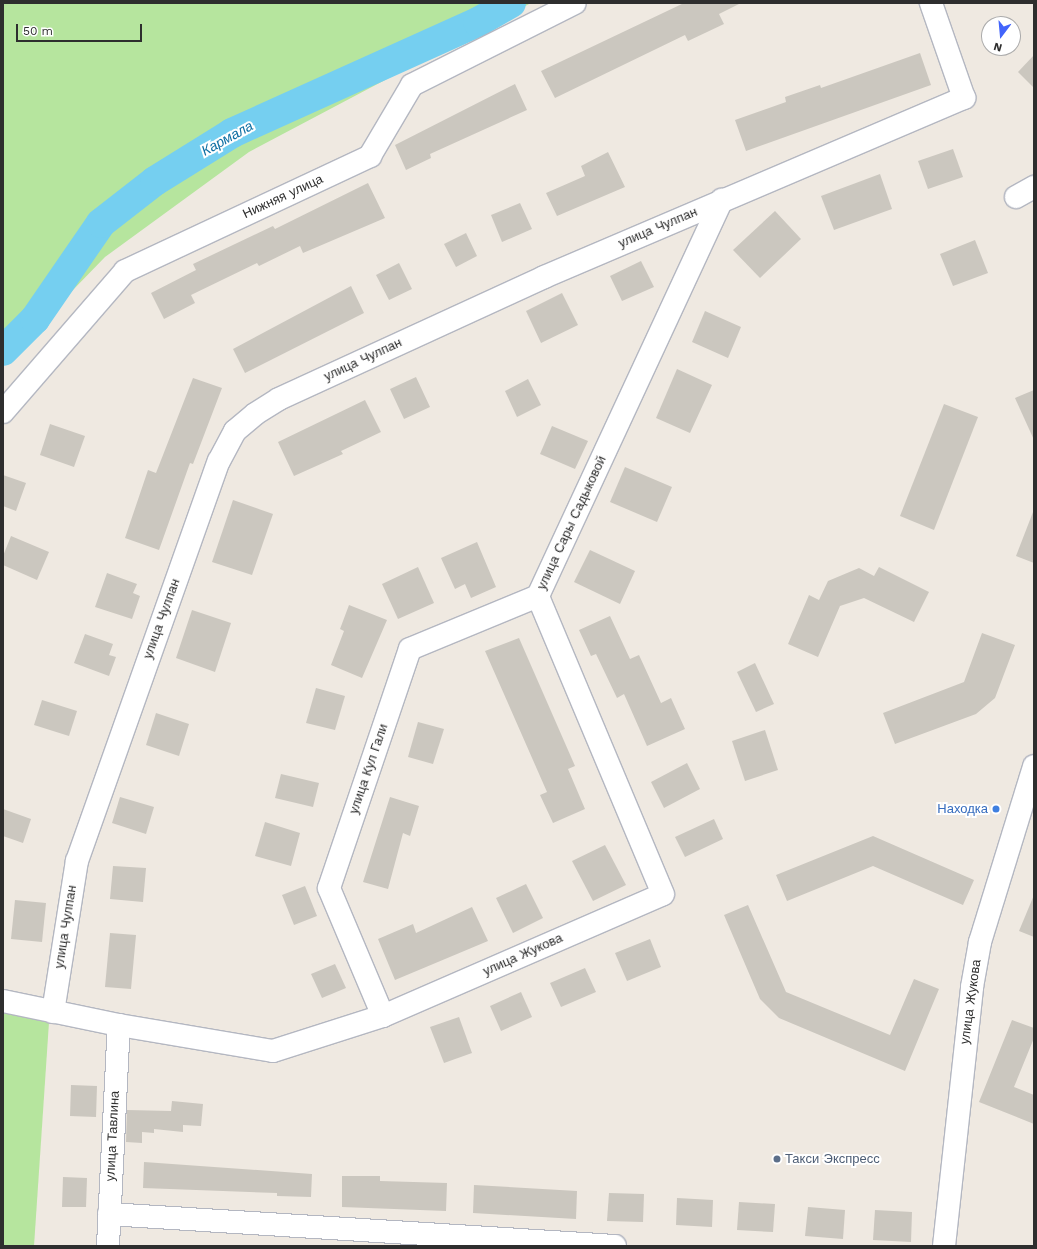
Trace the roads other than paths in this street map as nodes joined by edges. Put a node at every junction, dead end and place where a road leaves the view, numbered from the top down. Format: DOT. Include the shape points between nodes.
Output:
graph roads {
  1 [pos="575,3"];
  2 [pos="930,3"];
  3 [pos="722,200"];
  4 [pos="3,412"];
  5 [pos="538,596"];
  6 [pos="1034,766"];
  7 [pos="664,894"];
  8 [pos="3,1001"];
  9 [pos="52,1012"];
  10 [pos="383,1016"];
  11 [pos="119,1025"];
  12 [pos="109,1214"];
  13 [pos="108,1246"];
  14 [pos="615,1246"];
  15 [pos="944,1246"];
  1 -- 4 [label="street, Нижняя улица" via="412,85 370,156 125,271"];
  2 -- 3 [label="street, улица Чулпан" via="964,98"];
  3 -- 5 [label="street, улица Сары Садыковой"];
  3 -- 9 [label="street, улица Чулпан" via="544,277 279,399 235,431 219,461 76,861"];
  5 -- 7 [label="street, улица Сары Садыковой"];
  5 -- 10 [label="street, улица Кул Гали" via="410,649 329,888"];
  6 -- 15 [label="street, улица Жукова" via="980,942 972,988"];
  7 -- 10 [label="street, улица Жукова"];
  8 -- 9 [label="street, улица Жукова"];
  9 -- 11 [label="street, улица Жукова"];
  10 -- 11 [label="street, улица Жукова" via="273,1051"];
  11 -- 12 [label="street, улица Тавлина"];
  12 -- 13 [label="street, улица Тавлина"];
  12 -- 14 [label="street"];
}
